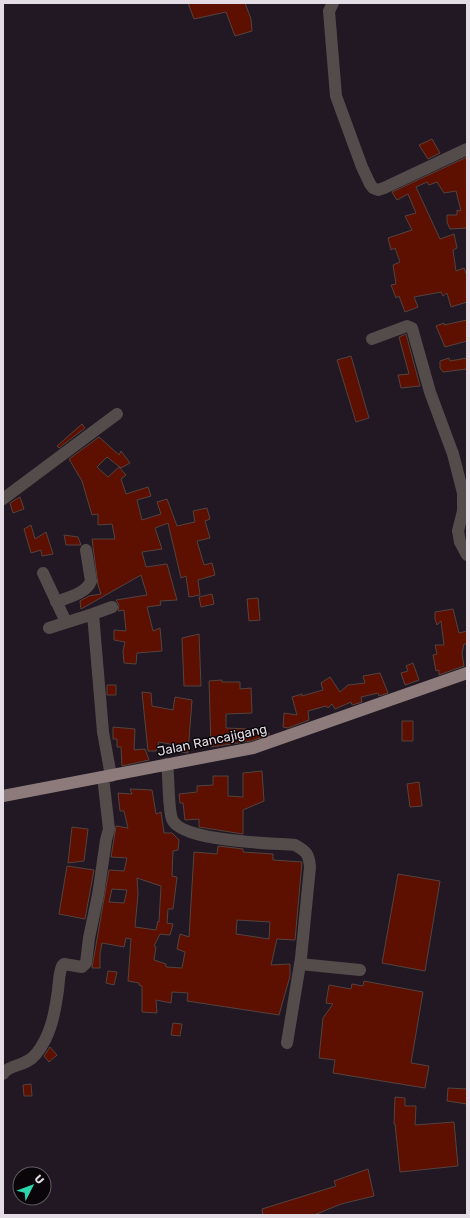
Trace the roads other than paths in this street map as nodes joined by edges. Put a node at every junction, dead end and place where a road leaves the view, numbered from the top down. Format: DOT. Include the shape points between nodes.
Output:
graph roads {
  1 [pos="333,3"];
  2 [pos="467,149"];
  3 [pos="372,339"];
  4 [pos="117,414"];
  5 [pos="3,499"];
  6 [pos="86,550"];
  7 [pos="467,555"];
  8 [pos="43,573"];
  9 [pos="56,602"];
  10 [pos="112,607"];
  11 [pos="93,614"];
  12 [pos="66,622"];
  13 [pos="49,628"];
  14 [pos="467,673"];
  15 [pos="167,764"];
  16 [pos="107,777"];
  17 [pos="3,796"];
  18 [pos="300,964"];
  19 [pos="360,970"];
  20 [pos="287,1043"];
  21 [pos="3,1074"];
  1 -- 2 [label="street" via="329,11 335,92 362,167 373,188 384,188"];
  3 -- 7 [label="street" via="407,326 412,328 463,493 463,511 458,531"];
  4 -- 5 [label="street"];
  6 -- 9 [label="street" via="92,581 90,585"];
  8 -- 9 [label="street"];
  9 -- 12 [label="street"];
  10 -- 11 [label="street"];
  11 -- 12 [label="street"];
  11 -- 16 [label="street"];
  12 -- 13 [label="street"];
  14 -- 15 [label="main road, Jalan Rancajigang" via="259,746"];
  15 -- 16 [label="main road, Jalan Rancajigang"];
  15 -- 18 [label="street" via="172,818 179,828 205,837 295,845 309,855"];
  16 -- 17 [label="main road, Jalan Rancajigang"];
  16 -- 21 [label="street" via="109,830 86,963 82,967 64,964 62,966 56,1007 50,1030 42,1045 32,1058 20,1066 9,1068"];
  18 -- 19 [label="street"];
  18 -- 20 [label="street"];
}
